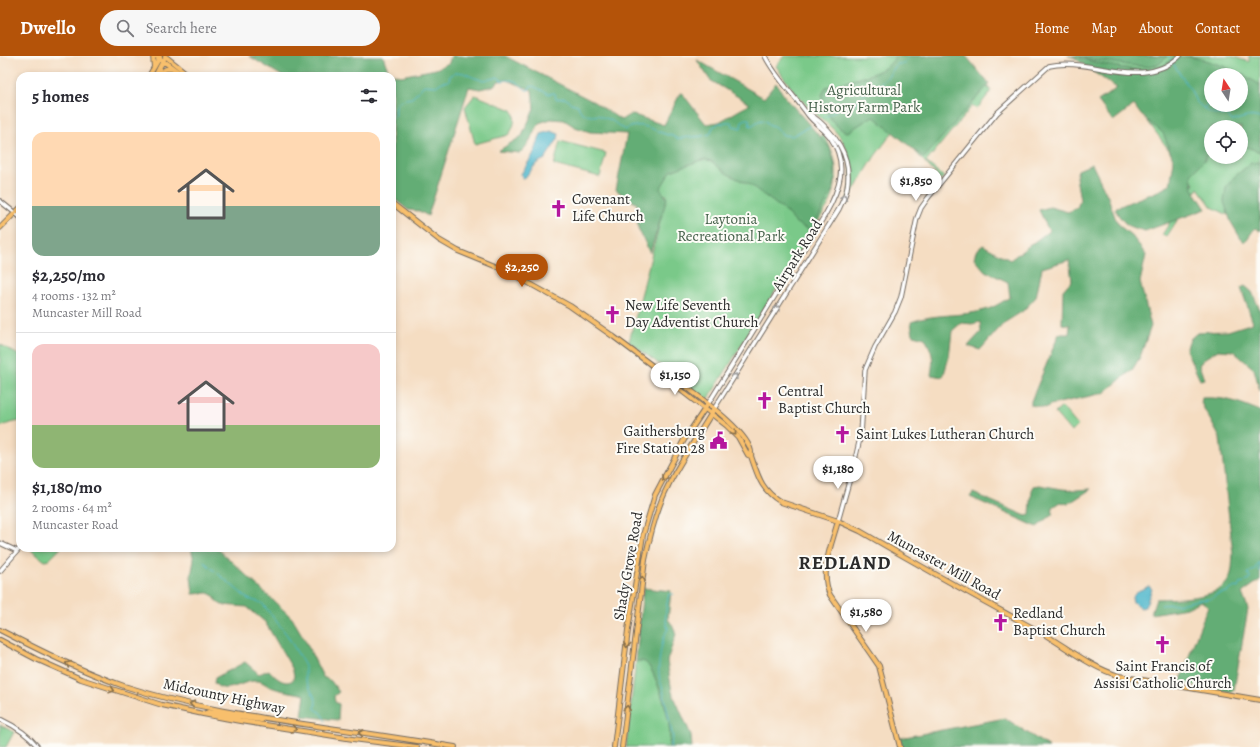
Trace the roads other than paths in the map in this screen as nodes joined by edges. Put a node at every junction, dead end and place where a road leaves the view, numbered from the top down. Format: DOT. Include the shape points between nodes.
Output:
graph roads {
  1 [pos="153,56"];
  2 [pos="171,56"];
  3 [pos="765,56"];
  4 [pos="1180,56"];
  5 [pos="162,57"];
  6 [pos="1065,59"];
  7 [pos="174,62"];
  8 [pos="1108,65"];
  9 [pos="154,67"];
  10 [pos="176,70"];
  11 [pos="151,72"];
  12 [pos="157,72"];
  13 [pos="161,72"];
  14 [pos="179,72"];
  15 [pos="185,72"];
  16 [pos="807,113"];
  17 [pos="0,201"];
  18 [pos="396,206"];
  19 [pos="15,213"];
  20 [pos="0,228"];
  21 [pos="658,370"];
  22 [pos="708,404"];
  23 [pos="705,408"];
  24 [pos="714,409"];
  25 [pos="711,414"];
  26 [pos="750,456"];
  27 [pos="838,521"];
  28 [pos="0,544"];
  29 [pos="16,549"];
  30 [pos="17,552"];
  31 [pos="0,571"];
  32 [pos="0,630"];
  33 [pos="0,640"];
  34 [pos="1260,700"];
  35 [pos="203,714"];
  36 [pos="0,719"];
  37 [pos="281,721"];
  38 [pos="38,747"];
  39 [pos="417,747"];
  40 [pos="455,747"];
  41 [pos="614,747"];
  42 [pos="622,747"];
  43 [pos="900,747"];
  1 -- 9 [label="main road"];
  2 -- 7 [label="main road"];
  3 -- 16 [label="street, Airpark Road" via="778,78"];
  4 -- 8 [label="street" via="1170,64 1155,69"];
  5 -- 7 [label="main road"];
  5 -- 9 [label="main road"];
  5 -- 10 [label="main road"];
  5 -- 12 [label="main road"];
  6 -- 27 [label="street" via="1049,66 997,113 921,208 901,297 865,370 858,449"];
  7 -- 15 [label="main road"];
  9 -- 11 [label="main road"];
  10 -- 13 [label="main road" via="166,69"];
  10 -- 14 [label="main road"];
  16 -- 22 [label="street, Airpark Road" via="830,137 836,149 840,170 839,188 825,215"];
  24 -- 16 [label="street, Airpark Road, one-way" via="839,209 846,193 848,166 837,141 830,131"];
  17 -- 19 [label="street"];
  18 -- 21 [label="main road, Muncaster Mill Road" via="433,236 458,251 511,273 570,306"];
  19 -- 20 [label="main road"];
  21 -- 22 [label="main road, Muncaster Mill Road" via="665,371"];
  21 -- 23 [label="main road, Muncaster Mill Road" via="661,375"];
  22 -- 23 [label="main road, Shady Grove Road"];
  22 -- 24 [label="main road, Muncaster Mill Road"];
  23 -- 25 [label="main road, Muncaster Mill Road"];
  23 -- 41 [label="main road, Shady Grove Road, one-way" via="655,495 643,535"];
  24 -- 25 [label="main road, Shady Grove Road"];
  24 -- 26 [label="main road, Muncaster Mill Road" via="731,422 743,436 751,450"];
  25 -- 26 [label="main road, Muncaster Mill Road, one-way" via="734,433"];
  42 -- 25 [label="main road, Shady Grove Road, one-way" via="645,560 656,514 668,486"];
  26 -- 27 [label="main road, Muncaster Mill Road" via="763,487 774,498"];
  27 -- 34 [label="main road, Muncaster Mill Road" via="1108,672"];
  27 -- 43 [label="main road" via="826,564 826,584 830,595 879,666"];
  28 -- 29 [label="street"];
  30 -- 31 [label="street"];
  37 -- 32 [label="main road, Midcounty Highway, one-way" via="190,704 125,686 63,662"];
  33 -- 35 [label="main road, Midcounty Highway, one-way" via="81,679 162,705"];
  35 -- 37 [label="main road" via="208,712"];
  35 -- 39 [label="main road, Midcounty Highway, one-way"];
  36 -- 38 [label="street" via="22,731"];
  40 -- 37 [label="main road, Midcounty Highway, one-way"];
}
